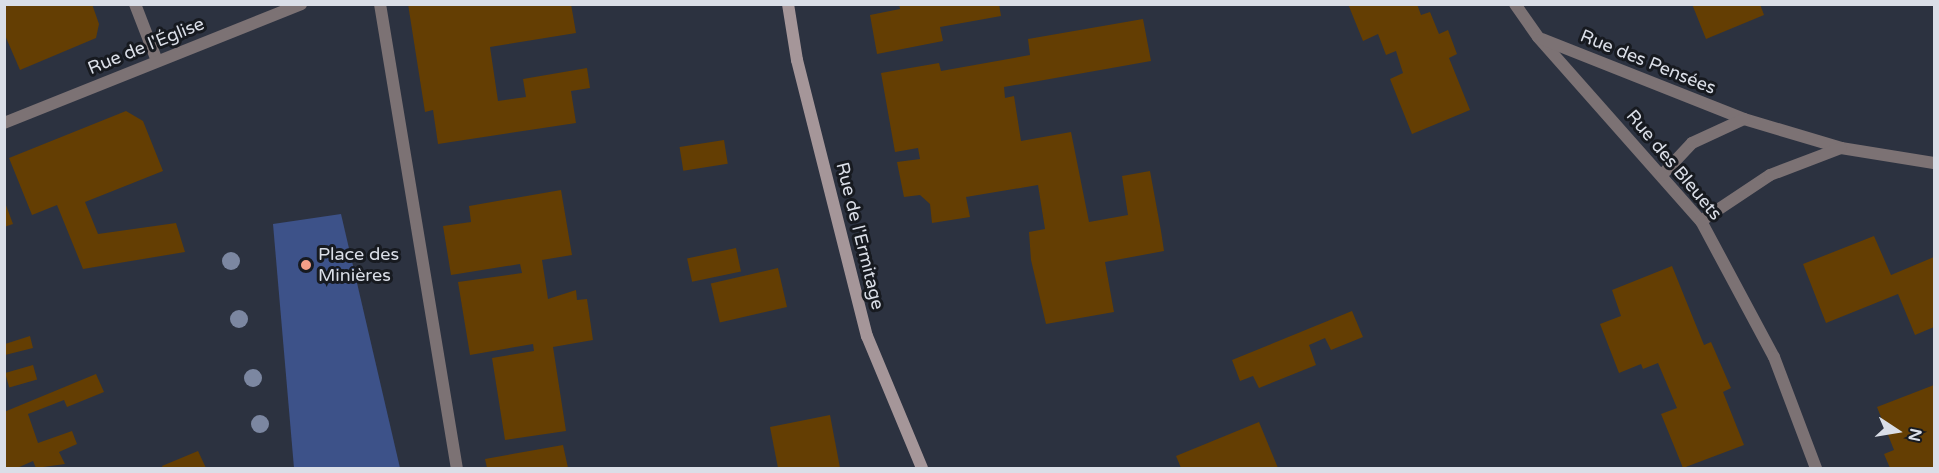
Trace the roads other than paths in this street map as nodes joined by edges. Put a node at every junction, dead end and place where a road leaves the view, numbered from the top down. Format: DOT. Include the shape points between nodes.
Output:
graph roads {
  1 [pos="135,4"];
  2 [pos="301,4"];
  3 [pos="380,4"];
  4 [pos="788,4"];
  5 [pos="1515,4"];
  6 [pos="1538,37"];
  7 [pos="157,61"];
  8 [pos="1744,119"];
  9 [pos="4,123"];
  10 [pos="1841,148"];
  11 [pos="1935,163"];
  12 [pos="1662,175"];
  13 [pos="1701,221"];
  14 [pos="914,454"];
  15 [pos="457,468"];
  16 [pos="917,468"];
  17 [pos="922,468"];
  18 [pos="1816,468"];
  1 -- 7 [label="street"];
  2 -- 7 [label="street, Rue de l'Église"];
  3 -- 15 [label="street"];
  4 -- 14 [label="main road, Rue de l'Ermitage" via="797,60 867,336"];
  5 -- 6 [label="street, Rue des Bleuets"];
  6 -- 8 [label="street, Rue des Pensées"];
  6 -- 12 [label="street, Rue des Bleuets"];
  7 -- 9 [label="street, Rue de l'Église"];
  8 -- 10 [label="street, Rue des Pensées"];
  8 -- 12 [label="street" via="1692,143"];
  10 -- 11 [label="street, Rue des Pensées"];
  10 -- 13 [label="street, Rue des Pensées" via="1770,175"];
  12 -- 13 [label="street, Rue des Bleuets"];
  13 -- 18 [label="street, Rue des Bleuets" via="1774,357"];
  14 -- 16 [label="main road"];
  14 -- 17 [label="main road, Rue de l'Ermitage"];
}
